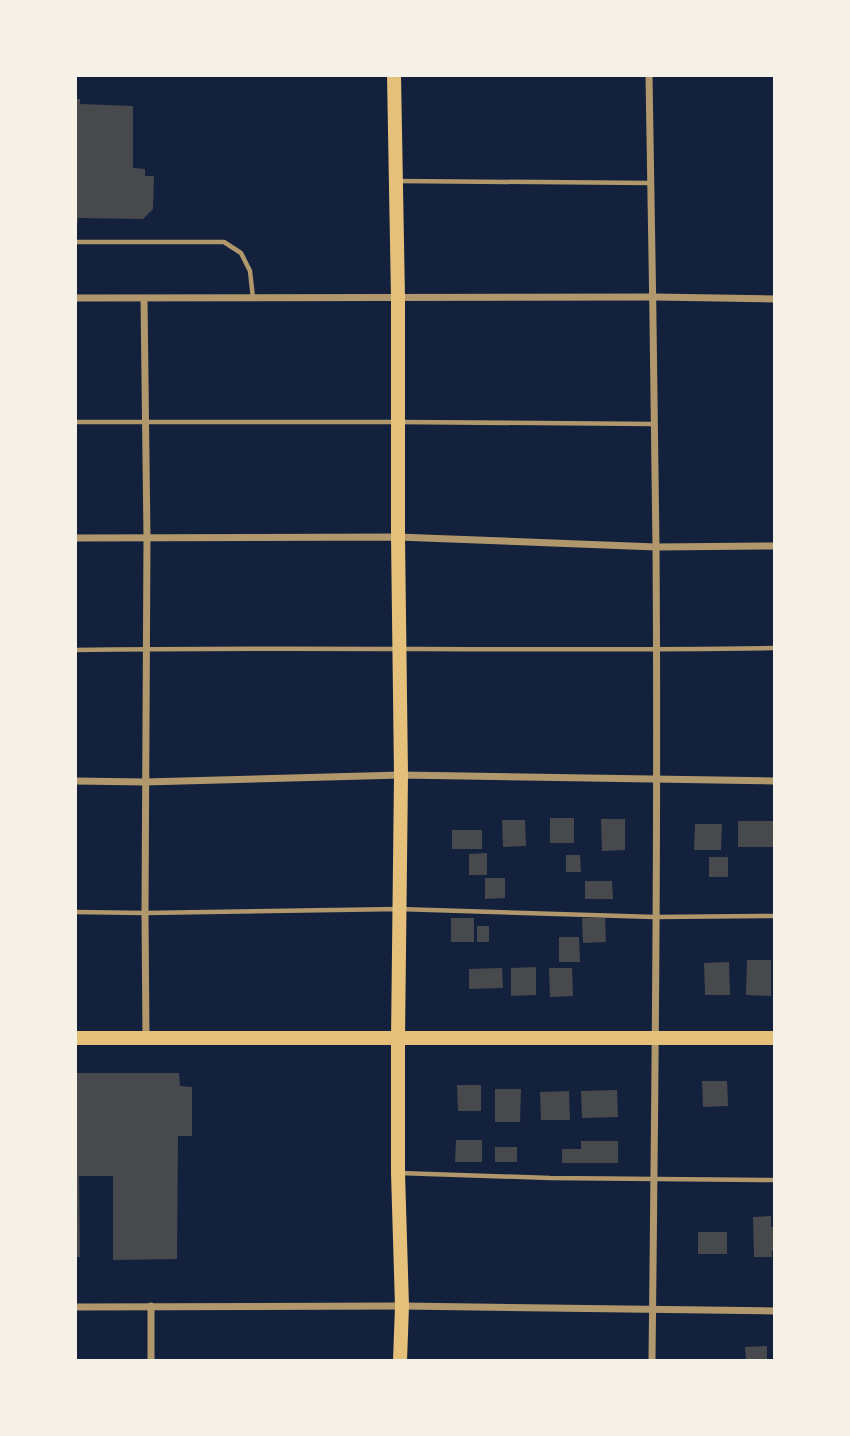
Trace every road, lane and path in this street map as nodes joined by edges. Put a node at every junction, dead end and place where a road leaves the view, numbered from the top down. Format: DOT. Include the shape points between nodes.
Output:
graph roads {
  1 [pos="394,75"];
  2 [pos="649,75"];
  3 [pos="397,181"];
  4 [pos="650,183"];
  5 [pos="75,242"];
  6 [pos="653,297"];
  7 [pos="75,298"];
  8 [pos="398,298"];
  9 [pos="144,299"];
  10 [pos="253,299"];
  11 [pos="775,299"];
  12 [pos="75,422"];
  13 [pos="145,422"];
  14 [pos="398,422"];
  15 [pos="654,424"];
  16 [pos="398,537"];
  17 [pos="75,538"];
  18 [pos="147,538"];
  19 [pos="775,546"];
  20 [pos="656,547"];
  21 [pos="400,648"];
  22 [pos="775,648"];
  23 [pos="75,649"];
  24 [pos="147,649"];
  25 [pos="656,650"];
  26 [pos="401,775"];
  27 [pos="656,780"];
  28 [pos="75,781"];
  29 [pos="775,781"];
  30 [pos="145,782"];
  31 [pos="399,909"];
  32 [pos="75,912"];
  33 [pos="145,913"];
  34 [pos="775,916"];
  35 [pos="656,917"];
  36 [pos="75,1038"];
  37 [pos="146,1038"];
  38 [pos="655,1038"];
  39 [pos="775,1038"];
  40 [pos="398,1039"];
  41 [pos="398,1173"];
  42 [pos="654,1179"];
  43 [pos="775,1180"];
  44 [pos="151,1306"];
  45 [pos="402,1306"];
  46 [pos="75,1307"];
  47 [pos="652,1311"];
  48 [pos="775,1311"];
  49 [pos="151,1361"];
  50 [pos="400,1361"];
  51 [pos="652,1361"];
  1 -- 3 [label="main road"];
  2 -- 4 [label="street"];
  3 -- 4 [label="lane"];
  3 -- 8 [label="main road"];
  4 -- 6 [label="street"];
  5 -- 10 [label="lane" via="225,242 241,253 250,271"];
  6 -- 8 [label="street"];
  6 -- 11 [label="street"];
  6 -- 15 [label="street"];
  7 -- 9 [label="street"];
  8 -- 10 [label="street"];
  8 -- 14 [label="main road"];
  9 -- 10 [label="street"];
  9 -- 13 [label="street"];
  12 -- 13 [label="lane"];
  13 -- 14 [label="lane"];
  13 -- 18 [label="street"];
  14 -- 15 [label="lane"];
  14 -- 16 [label="main road"];
  15 -- 20 [label="street"];
  16 -- 18 [label="street"];
  16 -- 20 [label="street"];
  16 -- 21 [label="main road"];
  17 -- 18 [label="street"];
  18 -- 24 [label="street"];
  19 -- 20 [label="street"];
  20 -- 25 [label="street"];
  21 -- 24 [label="lane"];
  21 -- 25 [label="lane"];
  21 -- 26 [label="main road"];
  22 -- 25 [label="lane"];
  23 -- 24 [label="lane"];
  24 -- 30 [label="street"];
  25 -- 27 [label="street"];
  26 -- 27 [label="street"];
  26 -- 30 [label="street"];
  26 -- 31 [label="main road"];
  27 -- 29 [label="street"];
  27 -- 35 [label="street"];
  28 -- 30 [label="street"];
  30 -- 33 [label="street"];
  31 -- 33 [label="lane"];
  31 -- 35 [label="lane"];
  31 -- 40 [label="main road"];
  32 -- 33 [label="lane"];
  33 -- 37 [label="street"];
  34 -- 35 [label="lane"];
  35 -- 38 [label="street"];
  36 -- 37 [label="main road"];
  37 -- 40 [label="main road"];
  38 -- 39 [label="main road"];
  38 -- 40 [label="main road"];
  38 -- 42 [label="street"];
  40 -- 41 [label="main road"];
  41 -- 42 [label="lane"];
  41 -- 45 [label="main road"];
  42 -- 43 [label="lane"];
  42 -- 47 [label="street"];
  44 -- 45 [label="street"];
  44 -- 46 [label="street"];
  44 -- 49 [label="street"];
  45 -- 47 [label="street"];
  45 -- 50 [label="main road"];
  47 -- 48 [label="street"];
  47 -- 51 [label="street"];
}
